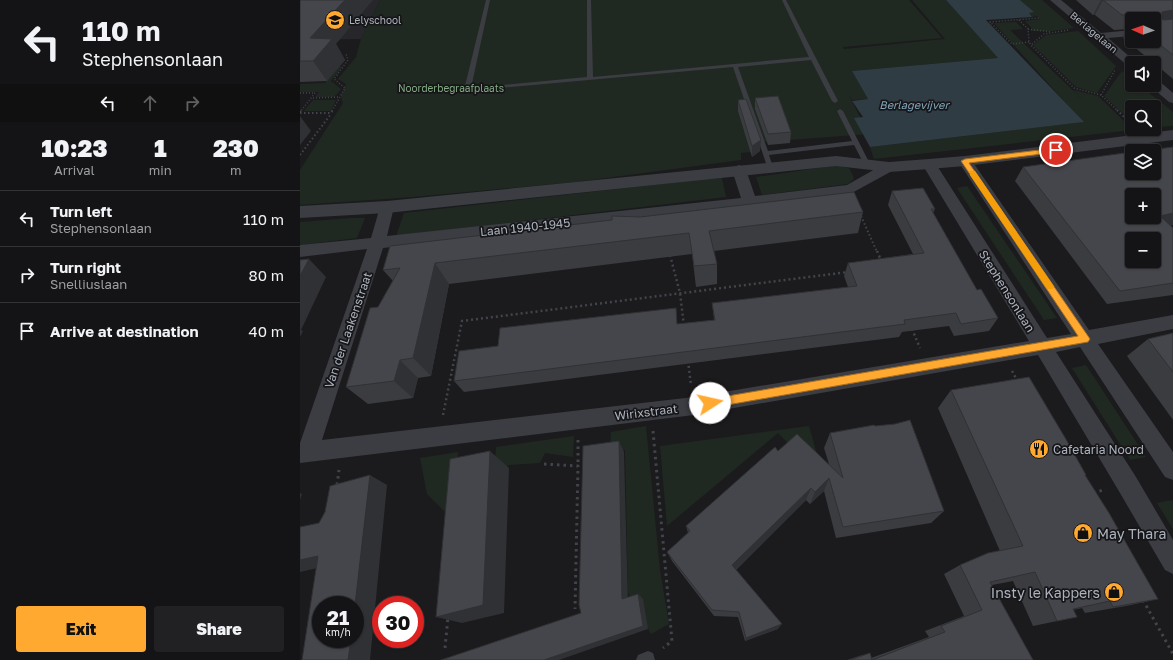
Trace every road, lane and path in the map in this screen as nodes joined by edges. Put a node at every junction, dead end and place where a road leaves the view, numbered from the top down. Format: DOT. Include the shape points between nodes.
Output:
graph roads {
  1 [pos="488,0"];
  2 [pos="589,0"];
  3 [pos="784,0"];
  4 [pos="1055,0"];
  5 [pos="1039,18"];
  6 [pos="1019,20"];
  7 [pos="1088,28"];
  8 [pos="1028,29"];
  9 [pos="1055,32"];
  10 [pos="1125,34"];
  11 [pos="1098,36"];
  12 [pos="1029,42"];
  13 [pos="1032,45"];
  14 [pos="346,54"];
  15 [pos="1123,57"];
  16 [pos="813,58"];
  17 [pos="735,65"];
  18 [pos="590,78"];
  19 [pos="1161,89"];
  20 [pos="300,93"];
  21 [pos="1101,96"];
  22 [pos="312,98"];
  23 [pos="339,98"];
  24 [pos="1173,99"];
  25 [pos="835,101"];
  26 [pos="840,111"];
  27 [pos="300,113"];
  28 [pos="331,113"];
  29 [pos="1125,118"];
  30 [pos="1173,135"];
  31 [pos="856,143"];
  32 [pos="300,155"];
  33 [pos="768,160"];
  34 [pos="965,161"];
  35 [pos="867,164"];
  36 [pos="929,164"];
  37 [pos="889,167"];
  38 [pos="739,170"];
  39 [pos="849,189"];
  40 [pos="750,202"];
  41 [pos="387,207"];
  42 [pos="300,212"];
  43 [pos="377,244"];
  44 [pos="669,247"];
  45 [pos="300,251"];
  46 [pos="882,261"];
  47 [pos="854,272"];
  48 [pos="680,293"];
  49 [pos="1173,322"];
  50 [pos="910,324"];
  51 [pos="684,329"];
  52 [pos="1085,339"];
  53 [pos="1042,347"];
  54 [pos="1002,353"];
  55 [pos="688,358"];
  56 [pos="928,365"];
  57 [pos="1021,386"];
  58 [pos="694,406"];
  59 [pos="651,411"];
  60 [pos="439,437"];
  61 [pos="342,448"];
  62 [pos="303,453"];
  63 [pos="544,464"];
  64 [pos="1173,470"];
  65 [pos="337,488"];
  66 [pos="1173,562"];
  67 [pos="1142,598"];
  68 [pos="449,608"];
  69 [pos="575,609"];
  70 [pos="445,648"];
  71 [pos="1173,654"];
  72 [pos="646,659"];
  1 -- 18 [label="lane" via="467,90"];
  2 -- 18 [label="lane"];
  3 -- 16 [label="lane"];
  4 -- 7 [label="street, Berlagelaan"];
  5 -- 6 [label="path"];
  6 -- 8 [label="path"];
  6 -- 12 [label="path" via="990,22 1012,44"];
  7 -- 9 [label="path"];
  7 -- 11 [label="street, Berlagelaan"];
  8 -- 9 [label="path"];
  8 -- 12 [label="path"];
  9 -- 13 [label="path" via="1044,34"];
  10 -- 11 [label="street"];
  11 -- 15 [label="street, Berlagelaan"];
  12 -- 13 [label="path"];
  13 -- 21 [label="path" via="1074,88"];
  14 -- 23 [label="path" via="348,60 334,79 345,88"];
  15 -- 21 [label="path"];
  16 -- 17 [label="lane"];
  16 -- 25 [label="lane"];
  17 -- 18 [label="lane"];
  17 -- 33 [label="lane"];
  19 -- 24 [label="street"];
  20 -- 22 [label="path" via="315,93"];
  21 -- 29 [label="path"];
  22 -- 23 [label="path"];
  22 -- 27 [label="path"];
  23 -- 28 [label="path"];
  26 -- 31 [label="lane"];
  27 -- 28 [label="path"];
  28 -- 32 [label="path"];
  30 -- 34 [label="street, Laan 1940-1945"];
  31 -- 33 [label="lane"];
  31 -- 35 [label="lane"];
  33 -- 35 [label="street, Laan 1940-1945"];
  33 -- 38 [label="street, Laan 1940-1945"];
  34 -- 36 [label="street, Laan 1940-1945"];
  34 -- 52 [label="street"];
  35 -- 37 [label="street, Laan 1940-1945"];
  36 -- 37 [label="street, Laan 1940-1945"];
  36 -- 53 [label="street, Stephensonlaan"];
  37 -- 39 [label="street, Laan 1940-1945"];
  38 -- 40 [label="street"];
  38 -- 41 [label="street, Laan 1940-1945"];
  39 -- 40 [label="street, Laan 1940-1945"];
  39 -- 46 [label="path"];
  40 -- 43 [label="street, Laan 1940-1945"];
  41 -- 42 [label="street, Laan 1940-1945"];
  41 -- 43 [label="street, Van der Laakenstraat"];
  43 -- 45 [label="street, Laan 1940-1945"];
  43 -- 62 [label="street, Van der Laakenstraat"];
  44 -- 48 [label="path"];
  47 -- 48 [label="path"];
  48 -- 51 [label="path"];
  48 -- 60 [label="path" via="462,321"];
  49 -- 52 [label="street, Wirixstraat"];
  50 -- 56 [label="path"];
  52 -- 53 [label="street, Wirixstraat"];
  52 -- 64 [label="street"];
  53 -- 54 [label="street, Wirixstraat"];
  53 -- 66 [label="street, Stephensonlaan"];
  54 -- 56 [label="street, Wirixstraat"];
  54 -- 57 [label="path"];
  55 -- 58 [label="path"];
  56 -- 58 [label="street, Wirixstraat"];
  58 -- 59 [label="street, Wirixstraat"];
  59 -- 60 [label="street, Wirixstraat"];
  59 -- 72 [label="path" via="672,641"];
  60 -- 61 [label="street, Wirixstraat"];
  61 -- 62 [label="street, Wirixstraat"];
  61 -- 65 [label="path"];
  63 -- 69 [label="path" via="578,466"];
  67 -- 71 [label="path"];
  68 -- 70 [label="path"];
}
